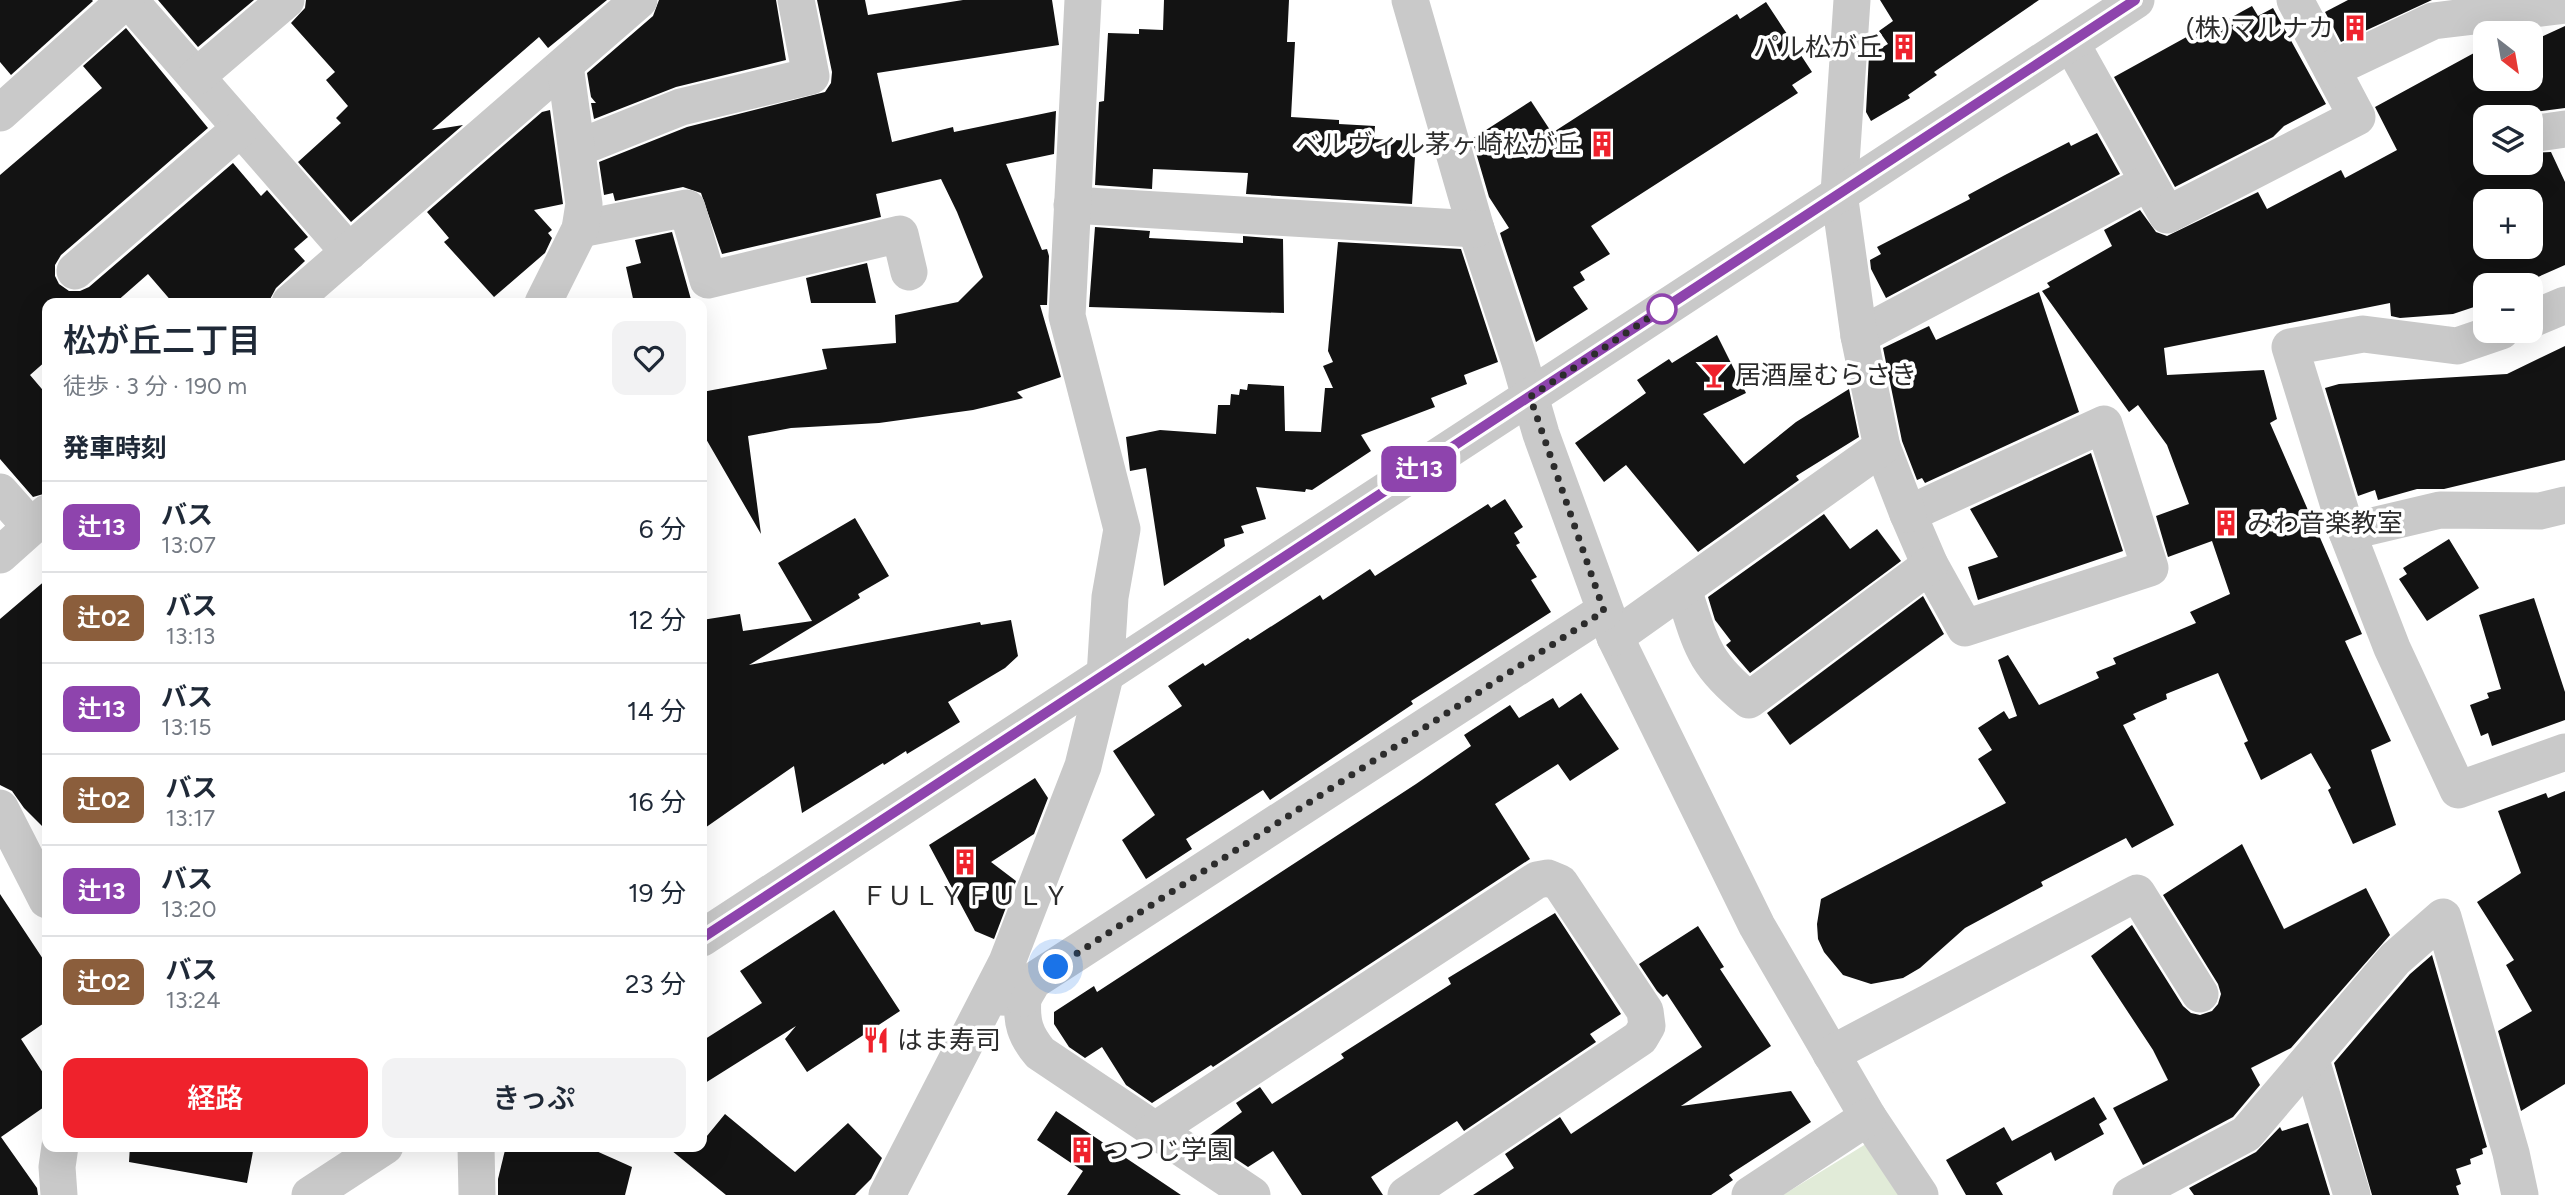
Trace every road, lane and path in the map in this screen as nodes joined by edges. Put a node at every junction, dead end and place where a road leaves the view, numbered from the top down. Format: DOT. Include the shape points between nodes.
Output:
graph roads {
  1 [pos="128,0"];
  2 [pos="286,0"];
  3 [pos="639,0"];
  4 [pos="796,0"];
  5 [pos="1083,0"];
  6 [pos="1410,0"];
  7 [pos="1852,0"];
  8 [pos="2136,0"];
  9 [pos="2295,0"];
  10 [pos="2565,5"];
  11 [pos="2071,43"];
  12 [pos="565,65"];
  13 [pos="2332,69"];
  14 [pos="196,77"];
  15 [pos="0,113"];
  16 [pos="241,128"];
  17 [pos="578,148"];
  18 [pos="2147,183"];
  19 [pos="1839,193"];
  20 [pos="1072,205"];
  21 [pos="580,229"];
  22 [pos="1476,229"];
  23 [pos="349,252"];
  24 [pos="75,271"];
  25 [pos="909,272"];
  26 [pos="296,298"];
  27 [pos="546,298"];
  28 [pos="2565,304"];
  29 [pos="2543,314"];
  30 [pos="1860,336"];
  31 [pos="2473,341"];
  32 [pos="1530,397"];
  33 [pos="1882,447"];
  34 [pos="0,492"];
  35 [pos="2565,505"];
  36 [pos="1908,514"];
  37 [pos="39,520"];
  38 [pos="2347,532"];
  39 [pos="0,555"];
  40 [pos="1930,565"];
  41 [pos="1683,589"];
  42 [pos="1609,624"];
  43 [pos="1105,676"];
  44 [pos="2565,752"];
  45 [pos="0,808"];
  46 [pos="37,845"];
  47 [pos="42,872"];
  48 [pos="707,935"];
  49 [pos="2200,994"];
  50 [pos="1006,997"];
  51 [pos="1831,1054"];
  52 [pos="2311,1060"];
  53 [pos="1868,1117"];
  54 [pos="1154,1131"];
  55 [pos="59,1152"];
  56 [pos="376,1152"];
  57 [pos="475,1152"];
  58 [pos="59,1195"];
  59 [pos="310,1195"];
  60 [pos="477,1195"];
  61 [pos="887,1195"];
  62 [pos="1252,1195"];
  63 [pos="1406,1195"];
  64 [pos="1750,1195"];
  65 [pos="1920,1195"];
  66 [pos="2132,1195"];
  67 [pos="2351,1195"];
  68 [pos="2520,1195"];
  1 -- 14 [label="street"];
  1 -- 15 [label="street"];
  2 -- 14 [label="street"];
  3 -- 12 [label="street"];
  4 -- 17 [label="street" via="811,76 681,107"];
  5 -- 20 [label="street"];
  6 -- 22 [label="street"];
  7 -- 19 [label="street"];
  8 -- 11 [label="street"];
  9 -- 13 [label="street"];
  10 -- 13 [label="street" via="2433,21"];
  11 -- 18 [label="street"];
  11 -- 19 [label="street"];
  12 -- 17 [label="street"];
  12 -- 23 [label="street"];
  13 -- 18 [label="street" via="2357,117 2166,215"];
  14 -- 16 [label="street"];
  16 -- 23 [label="street"];
  16 -- 24 [label="street"];
  17 -- 21 [label="street" via="584,204"];
  18 -- 30 [label="street"];
  19 -- 30 [label="street"];
  19 -- 32 [label="street"];
  20 -- 22 [label="street"];
  20 -- 43 [label="street" via="1067,316 1122,529 1110,597"];
  21 -- 25 [label="street" via="687,208 708,280 900,234"];
  21 -- 27 [label="street"];
  22 -- 32 [label="street"];
  23 -- 26 [label="street"];
  28 -- 29 [label="street"];
  30 -- 33 [label="street"];
  31 -- 38 [label="street" via="2457,346 2363,334 2290,347"];
  32 -- 42 [label="street"];
  32 -- 43 [label="street"];
  33 -- 36 [label="street"];
  33 -- 41 [label="street"];
  34 -- 37 [label="street"];
  35 -- 38 [label="street" via="2540,511 2440,510"];
  36 -- 40 [label="street"];
  36 -- 40 [label="street" via="2104,424 2150,568 1965,628"];
  37 -- 39 [label="street"];
  38 -- 44 [label="street" via="2392,648 2458,790"];
  40 -- 41 [label="street" via="1749,700 1720,677 1703,651"];
  41 -- 42 [label="street"];
  42 -- 50 [label="street"];
  42 -- 51 [label="street" via="1757,926"];
  43 -- 48 [label="street"];
  43 -- 50 [label="street" via="1083,766 1007,962"];
  45 -- 46 [label="street"];
  46 -- 47 [label="street"];
  49 -- 51 [label="street" via="2137,893"];
  50 -- 54 [label="street" via="1040,1054"];
  50 -- 61 [label="street"];
  51 -- 53 [label="street"];
  52 -- 66 [label="street" via="2246,1134"];
  52 -- 67 [label="street"];
  52 -- 68 [label="street" via="2395,959 2443,917"];
  53 -- 64 [label="street"];
  53 -- 65 [label="street"];
  54 -- 62 [label="street"];
  54 -- 63 [label="street" via="1537,880 1560,883 1645,1011 1647,1026 1640,1038"];
  55 -- 58 [label="street"];
  56 -- 59 [label="street"];
  57 -- 60 [label="street"];
}
